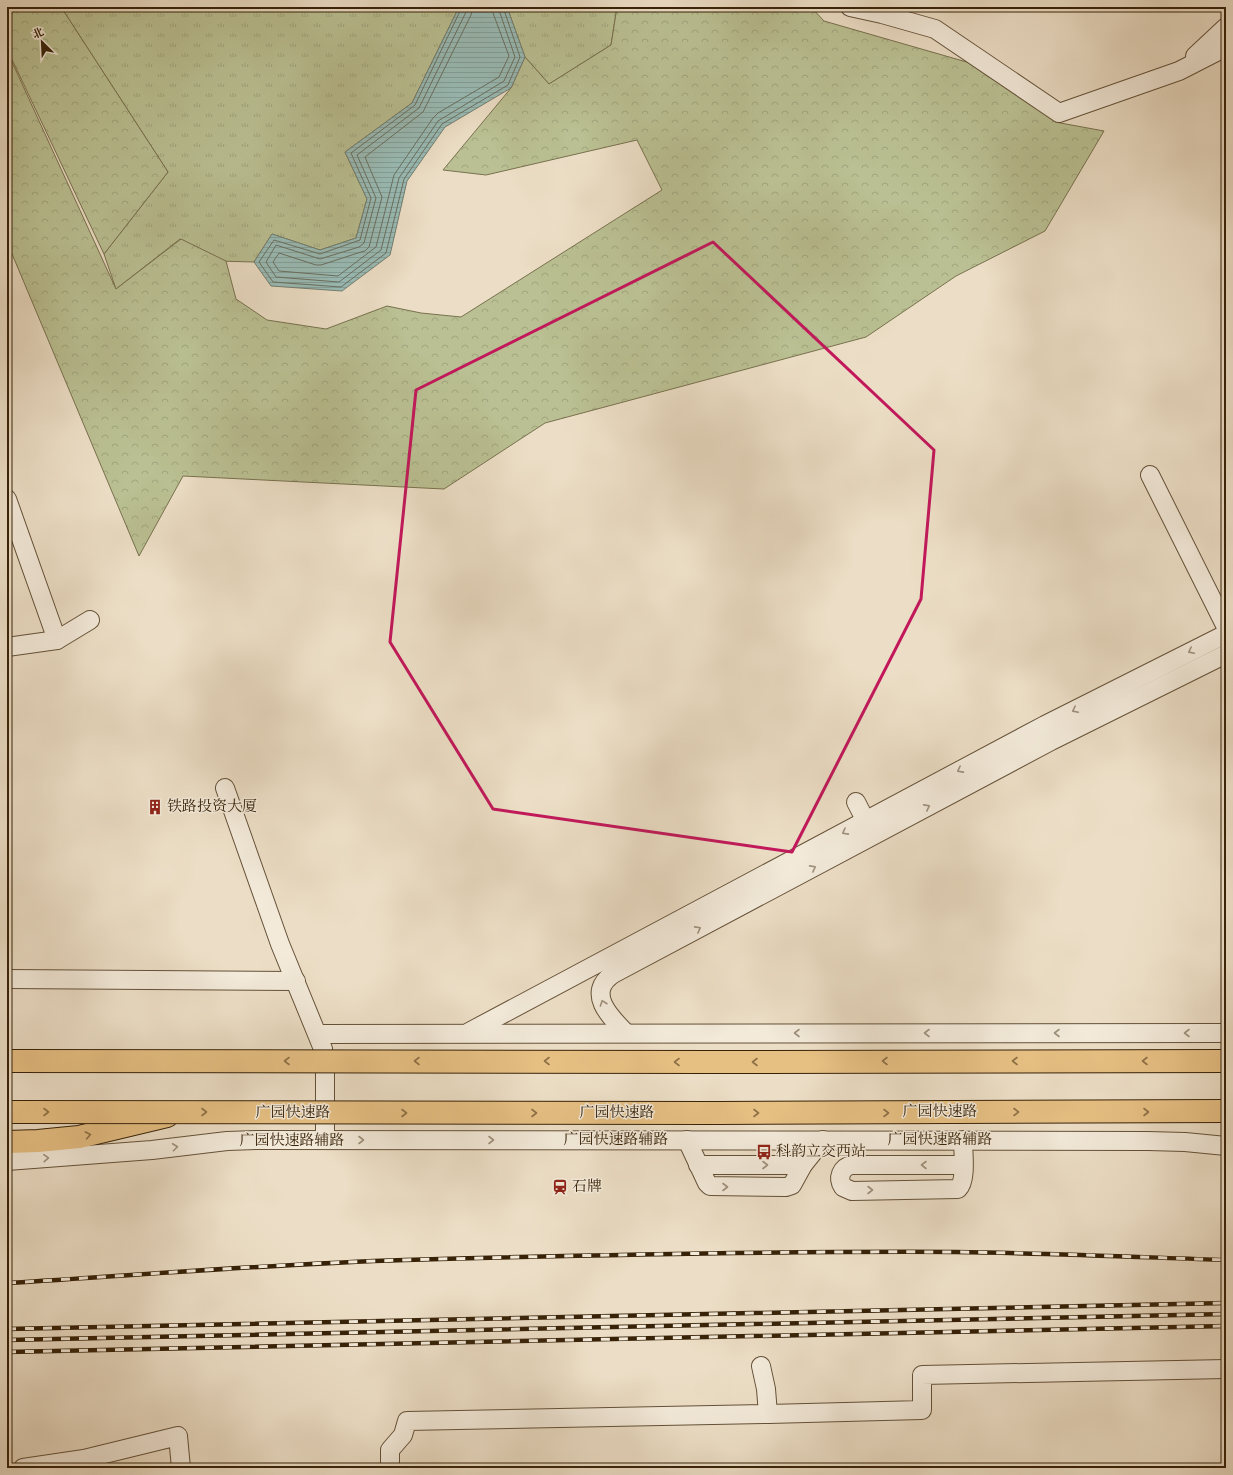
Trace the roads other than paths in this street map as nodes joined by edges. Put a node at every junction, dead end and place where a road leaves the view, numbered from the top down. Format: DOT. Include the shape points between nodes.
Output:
graph roads {
  1 [pos="850,7"];
  2 [pos="886,10"];
  3 [pos="1226,27"];
  4 [pos="1226,47"];
  5 [pos="1179,71"];
  6 [pos="1150,475"];
  7 [pos="7,499"];
  8 [pos="90,620"];
  9 [pos="1226,627"];
  10 [pos="1226,634"];
  11 [pos="57,640"];
  12 [pos="7,647"];
  13 [pos="1226,654"];
  14 [pos="225,788"];
  15 [pos="856,802"];
  16 [pos="870,828"];
  17 [pos="7,979"];
  18 [pos="296,981"];
  19 [pos="626,1033"];
  20 [pos="1226,1033"];
  21 [pos="318,1034"];
  22 [pos="466,1034"];
  23 [pos="7,1061"];
  24 [pos="1226,1061"];
  25 [pos="7,1112"];
  26 [pos="181,1112"];
  27 [pos="1226,1112"];
  28 [pos="325,1140"];
  29 [pos="687,1140"];
  30 [pos="823,1140"];
  31 [pos="963,1140"];
  32 [pos="7,1142"];
  33 [pos="1226,1146"];
  34 [pos="7,1161"];
  35 [pos="963,1165"];
  36 [pos="761,1366"];
  37 [pos="1226,1369"];
  38 [pos="768,1414"];
  39 [pos="23,1468"];
  40 [pos="181,1468"];
  41 [pos="390,1468"];
  1 -- 2 [label="street"];
  2 -- 5 [label="street" via="935,28 1059,113"];
  3 -- 5 [label="street"];
  4 -- 5 [label="street"];
  6 -- 9 [label="street"];
  7 -- 11 [label="street"];
  8 -- 11 [label="street"];
  10 -- 16 [label="street, one-way" via="1063,716"];
  11 -- 12 [label="street"];
  16 -- 13 [label="street, one-way"];
  14 -- 18 [label="street" via="280,944"];
  15 -- 16 [label="street"];
  19 -- 16 [label="street, one-way" via="608,1015 600,996 605,980"];
  16 -- 22 [label="street, one-way"];
  17 -- 18 [label="street"];
  18 -- 21 [label="street"];
  20 -- 19 [label="street, one-way"];
  19 -- 22 [label="street"];
  21 -- 22 [label="street"];
  21 -- 28 [label="street" via="325,1064"];
  24 -- 23 [label="highway, one-way, bridge"];
  25 -- 26 [label="highway, 广园快速路, one-way, bridge"];
  26 -- 27 [label="highway, 广园快速路, one-way, bridge"];
  32 -- 26 [label="highway, one-way, bridge" via="79,1137"];
  28 -- 29 [label="street, 广园快速路辅路, one-way"];
  34 -- 28 [label="street, 广园快速路辅路, one-way" via="231,1141"];
  29 -- 30 [label="street, 广园快速路辅路"];
  29 -- 30 [label="street, one-way" via="707,1183 713,1187 790,1186"];
  30 -- 31 [label="street, 广园快速路辅路"];
  31 -- 33 [label="street, 广园快速路辅路" via="1170,1141"];
  31 -- 35 [label="street"];
  35 -- 35 [label="street, one-way" via="852,1165 842,1171 840,1179 844,1187 852,1191 953,1190 962,1186"];
  36 -- 38 [label="street"];
  37 -- 38 [label="street" via="922,1375 922,1410"];
  38 -- 41 [label="street" via="407,1421 403,1435 390,1450"];
  39 -- 40 [label="street" via="84,1459 178,1436"];
}
